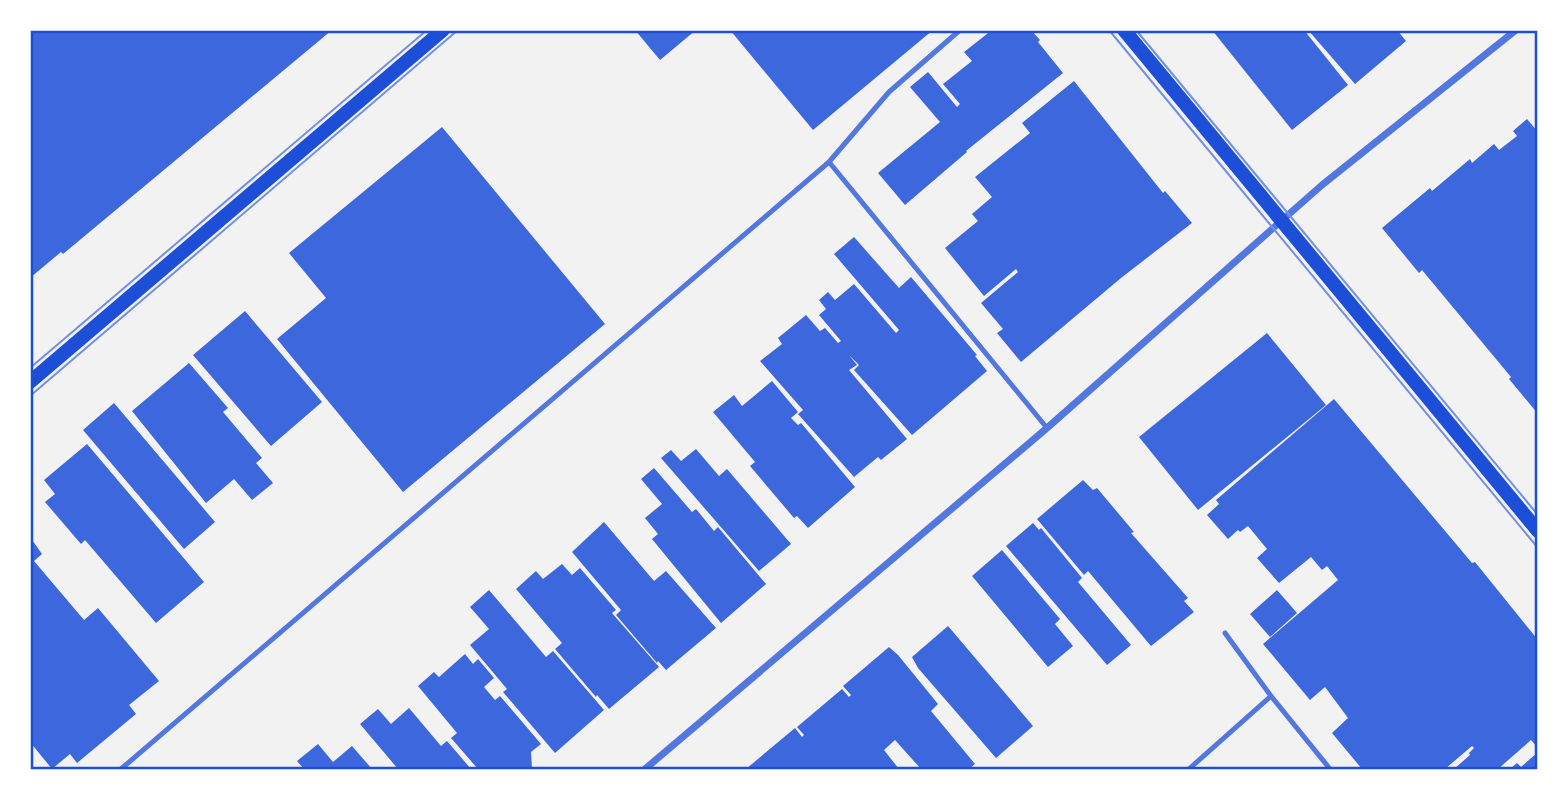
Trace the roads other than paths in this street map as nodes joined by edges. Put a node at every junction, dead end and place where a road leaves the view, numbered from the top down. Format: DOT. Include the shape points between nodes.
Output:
graph roads {
  1 [pos="443,30"];
  2 [pos="960,30"];
  3 [pos="1124,30"];
  4 [pos="1516,30"];
  5 [pos="829,162"];
  6 [pos="1282,221"];
  7 [pos="30,382"];
  8 [pos="1046,428"];
  9 [pos="1538,531"];
  10 [pos="1225,633"];
  11 [pos="1271,696"];
  12 [pos="121,769"];
  13 [pos="645,769"];
  14 [pos="1189,769"];
  15 [pos="1329,769"];
  1 -- 7 [label="main road"];
  2 -- 5 [label="lane" via="889,92"];
  3 -- 6 [label="main road"];
  4 -- 6 [label="street"];
  5 -- 8 [label="lane"];
  5 -- 12 [label="lane"];
  6 -- 8 [label="street"];
  6 -- 9 [label="main road"];
  8 -- 13 [label="street"];
  10 -- 11 [label="lane"];
  11 -- 14 [label="lane"];
  11 -- 15 [label="lane"];
}
